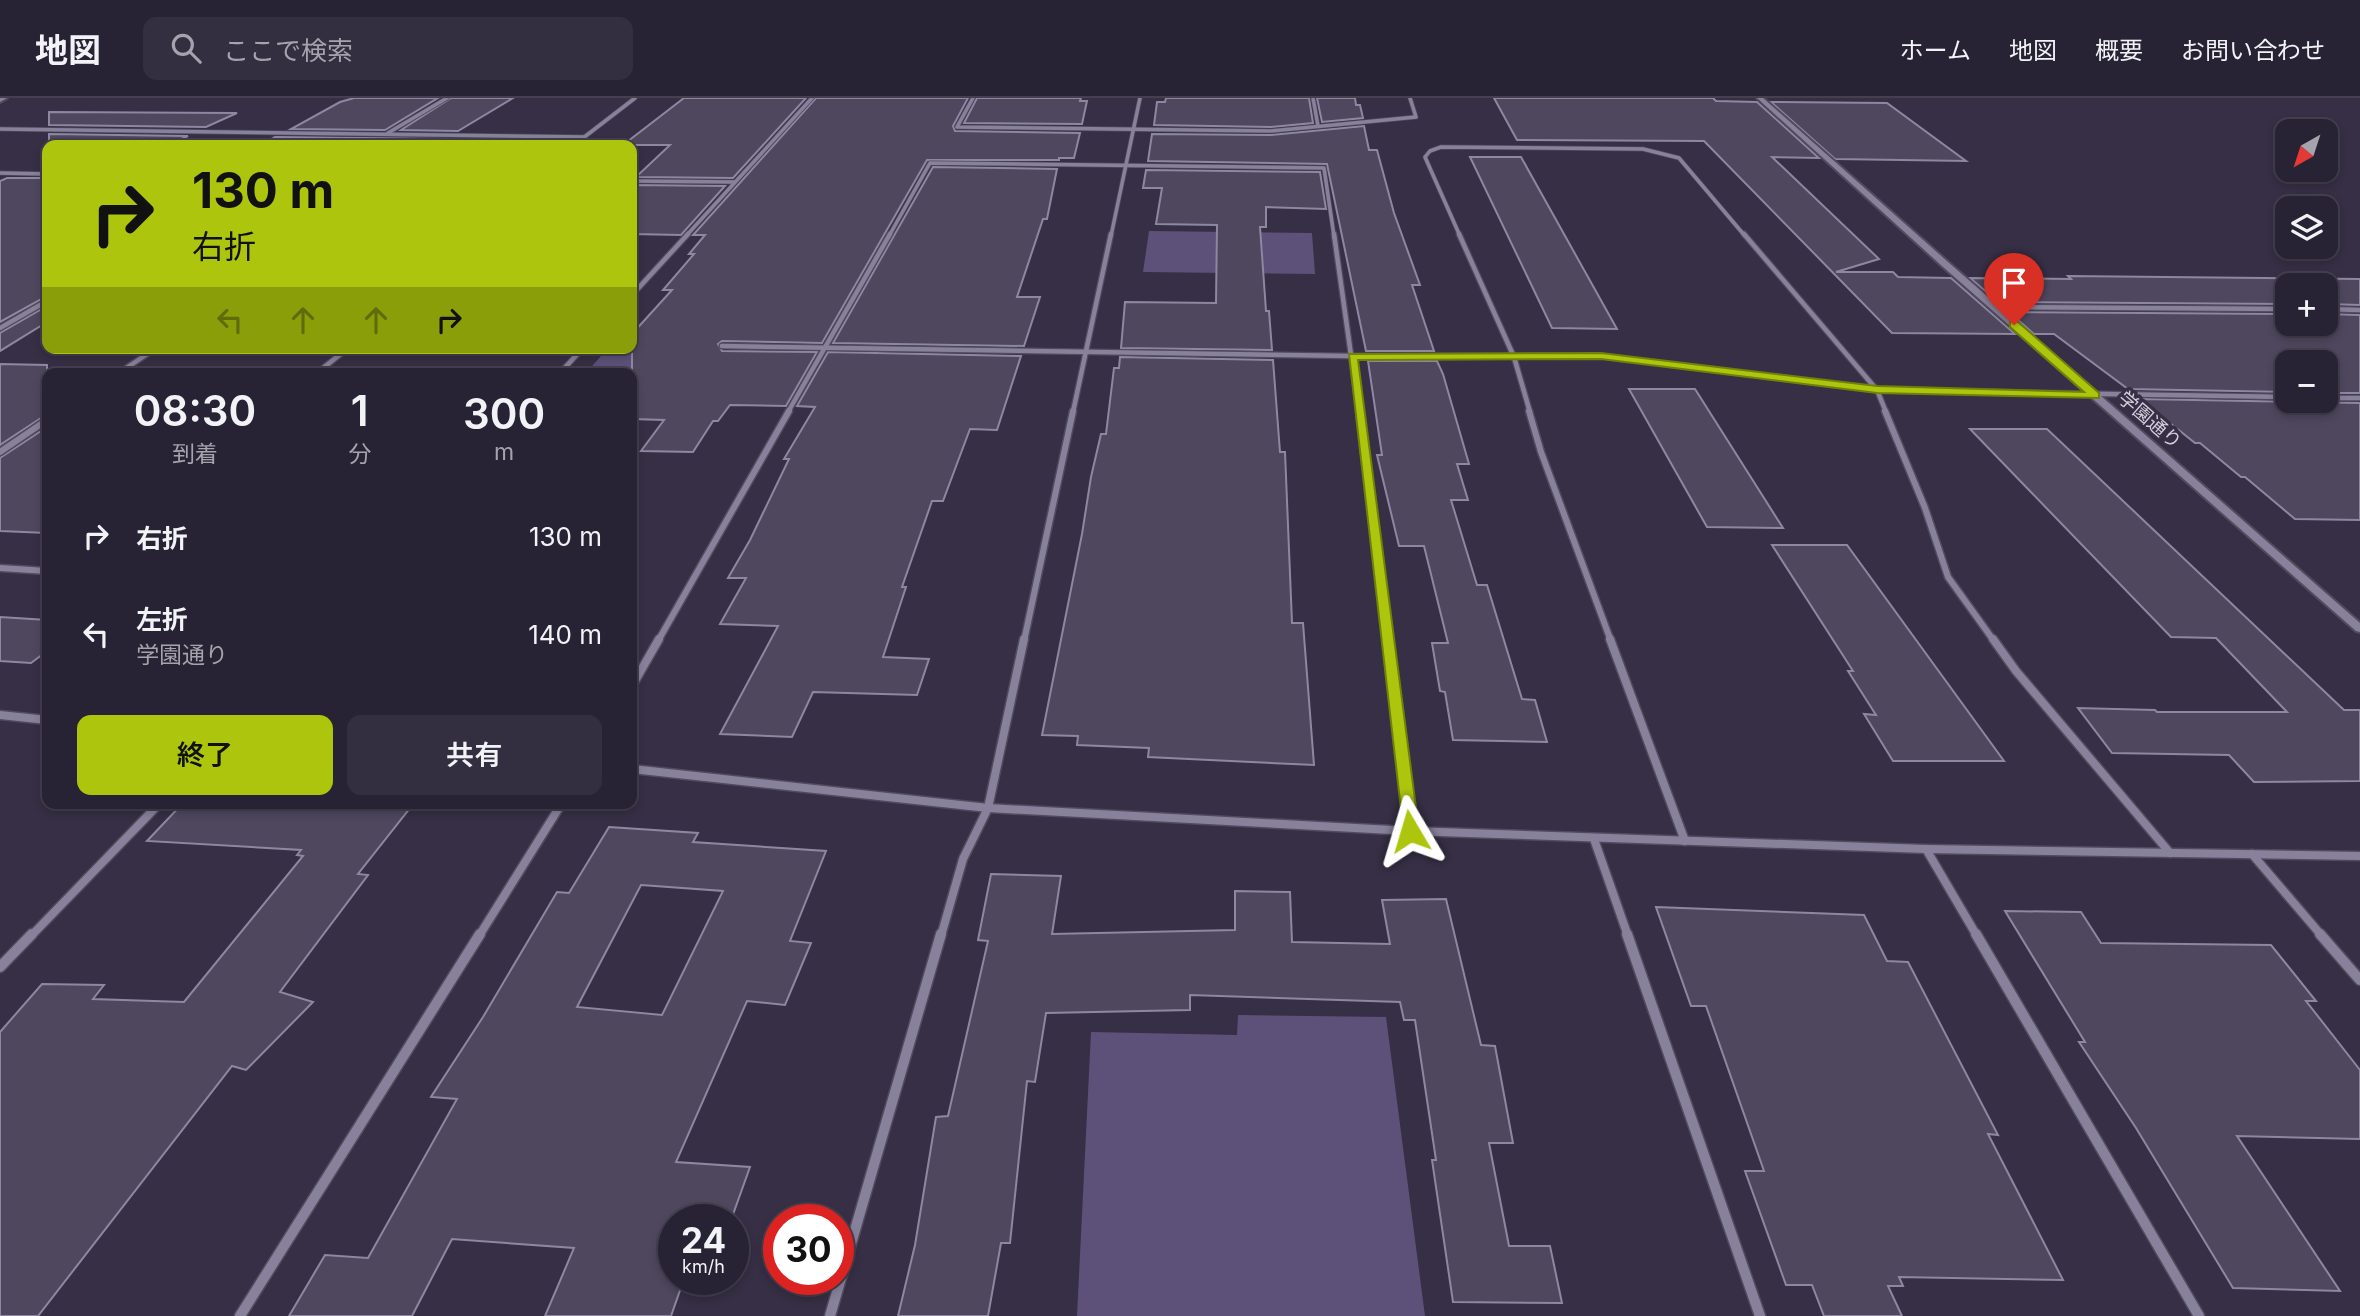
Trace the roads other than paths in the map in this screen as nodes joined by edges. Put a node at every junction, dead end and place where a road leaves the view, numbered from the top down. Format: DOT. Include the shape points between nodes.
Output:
graph roads {
  1 [pos="447,98"];
  2 [pos="635,98"];
  3 [pos="811,98"];
  4 [pos="973,98"];
  5 [pos="1140,98"];
  6 [pos="1312,98"];
  7 [pos="1410,98"];
  8 [pos="1760,98"];
  9 [pos="1318,126"];
  10 [pos="1134,128"];
  11 [pos="0,129"];
  12 [pos="388,133"];
  13 [pos="584,137"];
  14 [pos="580,140"];
  15 [pos="1127,165"];
  16 [pos="0,173"];
  17 [pos="42,174"];
  18 [pos="637,181"];
  19 [pos="735,182"];
  20 [pos="637,290"];
  21 [pos="42,304"];
  22 [pos="1994,307"];
  23 [pos="2275,309"];
  24 [pos="2338,309"];
  25 [pos="2360,310"];
  26 [pos="0,328"];
  27 [pos="722,346"];
  28 [pos="825,346"];
  29 [pos="1087,351"];
  30 [pos="147,354"];
  31 [pos="341,354"];
  32 [pos="577,354"];
  33 [pos="1352,356"];
  34 [pos="1514,357"];
  35 [pos="126,368"];
  36 [pos="323,368"];
  37 [pos="565,368"];
  38 [pos="1877,390"];
  39 [pos="2095,396"];
  40 [pos="2275,397"];
  41 [pos="2338,398"];
  42 [pos="2360,398"];
  43 [pos="42,424"];
  44 [pos="0,452"];
  45 [pos="0,568"];
  46 [pos="42,571"];
  47 [pos="2360,629"];
  48 [pos="637,677"];
  49 [pos="0,715"];
  50 [pos="42,719"];
  51 [pos="637,770"];
  52 [pos="988,808"];
  53 [pos="154,809"];
  54 [pos="558,809"];
  55 [pos="1410,831"];
  56 [pos="1594,839"];
  57 [pos="1685,841"];
  58 [pos="1926,849"];
  59 [pos="2170,853"];
  60 [pos="2252,854"];
  61 [pos="2360,856"];
  62 [pos="0,967"];
  63 [pos="2360,979"];
  64 [pos="240,1316"];
  65 [pos="830,1316"];
  66 [pos="1760,1316"];
  67 [pos="2199,1316"];
  1 -- 12 [label="street"];
  2 -- 13 [label="street"];
  3 -- 19 [label="street"];
  4 -- 10 [label="street" via="957,127"];
  5 -- 10 [label="street"];
  6 -- 9 [label="street"];
  7 -- 9 [label="street" via="1416,117"];
  8 -- 22 [label="street, 学園通り"];
  9 -- 10 [label="street" via="1271,131"];
  10 -- 15 [label="street"];
  11 -- 12 [label="street"];
  12 -- 13 [label="street"];
  13 -- 14 [label="street"];
  15 -- 28 [label="street" via="930,163"];
  15 -- 29 [label="street"];
  15 -- 33 [label="street" via="1324,168"];
  16 -- 17 [label="street"];
  18 -- 19 [label="street"];
  19 -- 20 [label="street"];
  21 -- 26 [label="street"];
  22 -- 23 [label="street"];
  22 -- 39 [label="street, 学園通り"];
  24 -- 25 [label="street"];
  27 -- 28 [label="street"];
  28 -- 29 [label="street"];
  28 -- 48 [label="street"];
  29 -- 33 [label="street"];
  29 -- 52 [label="street"];
  30 -- 35 [label="street"];
  31 -- 36 [label="street"];
  32 -- 37 [label="street"];
  33 -- 34 [label="street"];
  33 -- 55 [label="street"];
  34 -- 38 [label="street" via="1601,356"];
  34 -- 38 [label="street" via="1425,157 1430,151 1441,147 1643,149 1679,158"];
  34 -- 57 [label="street" via="1541,452"];
  38 -- 39 [label="street"];
  38 -- 59 [label="street" via="1948,577 2016,671"];
  39 -- 40 [label="street"];
  39 -- 47 [label="street, 学園通り"];
  41 -- 42 [label="street"];
  43 -- 44 [label="street"];
  45 -- 46 [label="street"];
  49 -- 50 [label="street"];
  51 -- 52 [label="street"];
  52 -- 55 [label="street"];
  52 -- 65 [label="street" via="963,859"];
  53 -- 62 [label="street"];
  54 -- 64 [label="street"];
  55 -- 56 [label="street"];
  56 -- 57 [label="street"];
  56 -- 66 [label="street"];
  57 -- 58 [label="street"];
  58 -- 59 [label="street"];
  58 -- 67 [label="street"];
  59 -- 60 [label="street"];
  60 -- 61 [label="street"];
  60 -- 63 [label="street"];
}
